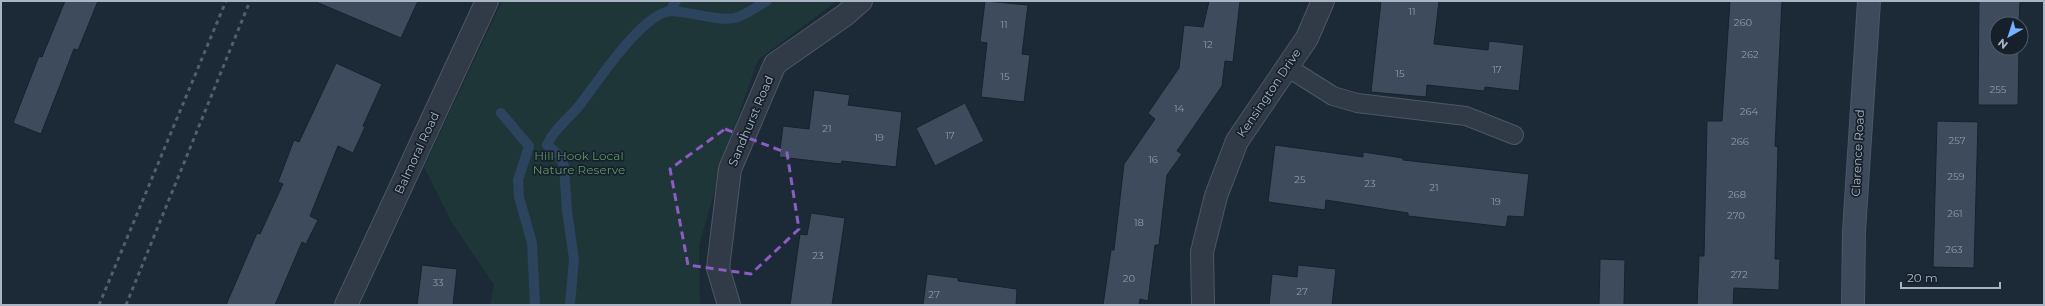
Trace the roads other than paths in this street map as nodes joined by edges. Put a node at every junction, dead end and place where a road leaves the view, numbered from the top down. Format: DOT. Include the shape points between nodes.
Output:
graph roads {
  1 [pos="487,1"];
  2 [pos="860,1"];
  3 [pos="1324,1"];
  4 [pos="1869,1"];
  5 [pos="1287,67"];
  6 [pos="1514,135"];
  7 [pos="346,305"];
  8 [pos="730,305"];
  9 [pos="1203,305"];
  10 [pos="1853,305"];
  1 -- 7 [label="street, Balmoral Road"];
  2 -- 8 [label="street, Sandhurst Road" via="845,15 775,64 730,169 718,268"];
  3 -- 5 [label="street, Kensington Drive" via="1307,38"];
  4 -- 10 [label="street, Clarence Road" via="1854,232"];
  5 -- 6 [label="lane" via="1333,96 1357,103 1466,116"];
  5 -- 9 [label="street, Kensington Drive" via="1236,141 1216,196 1202,252"];
}
